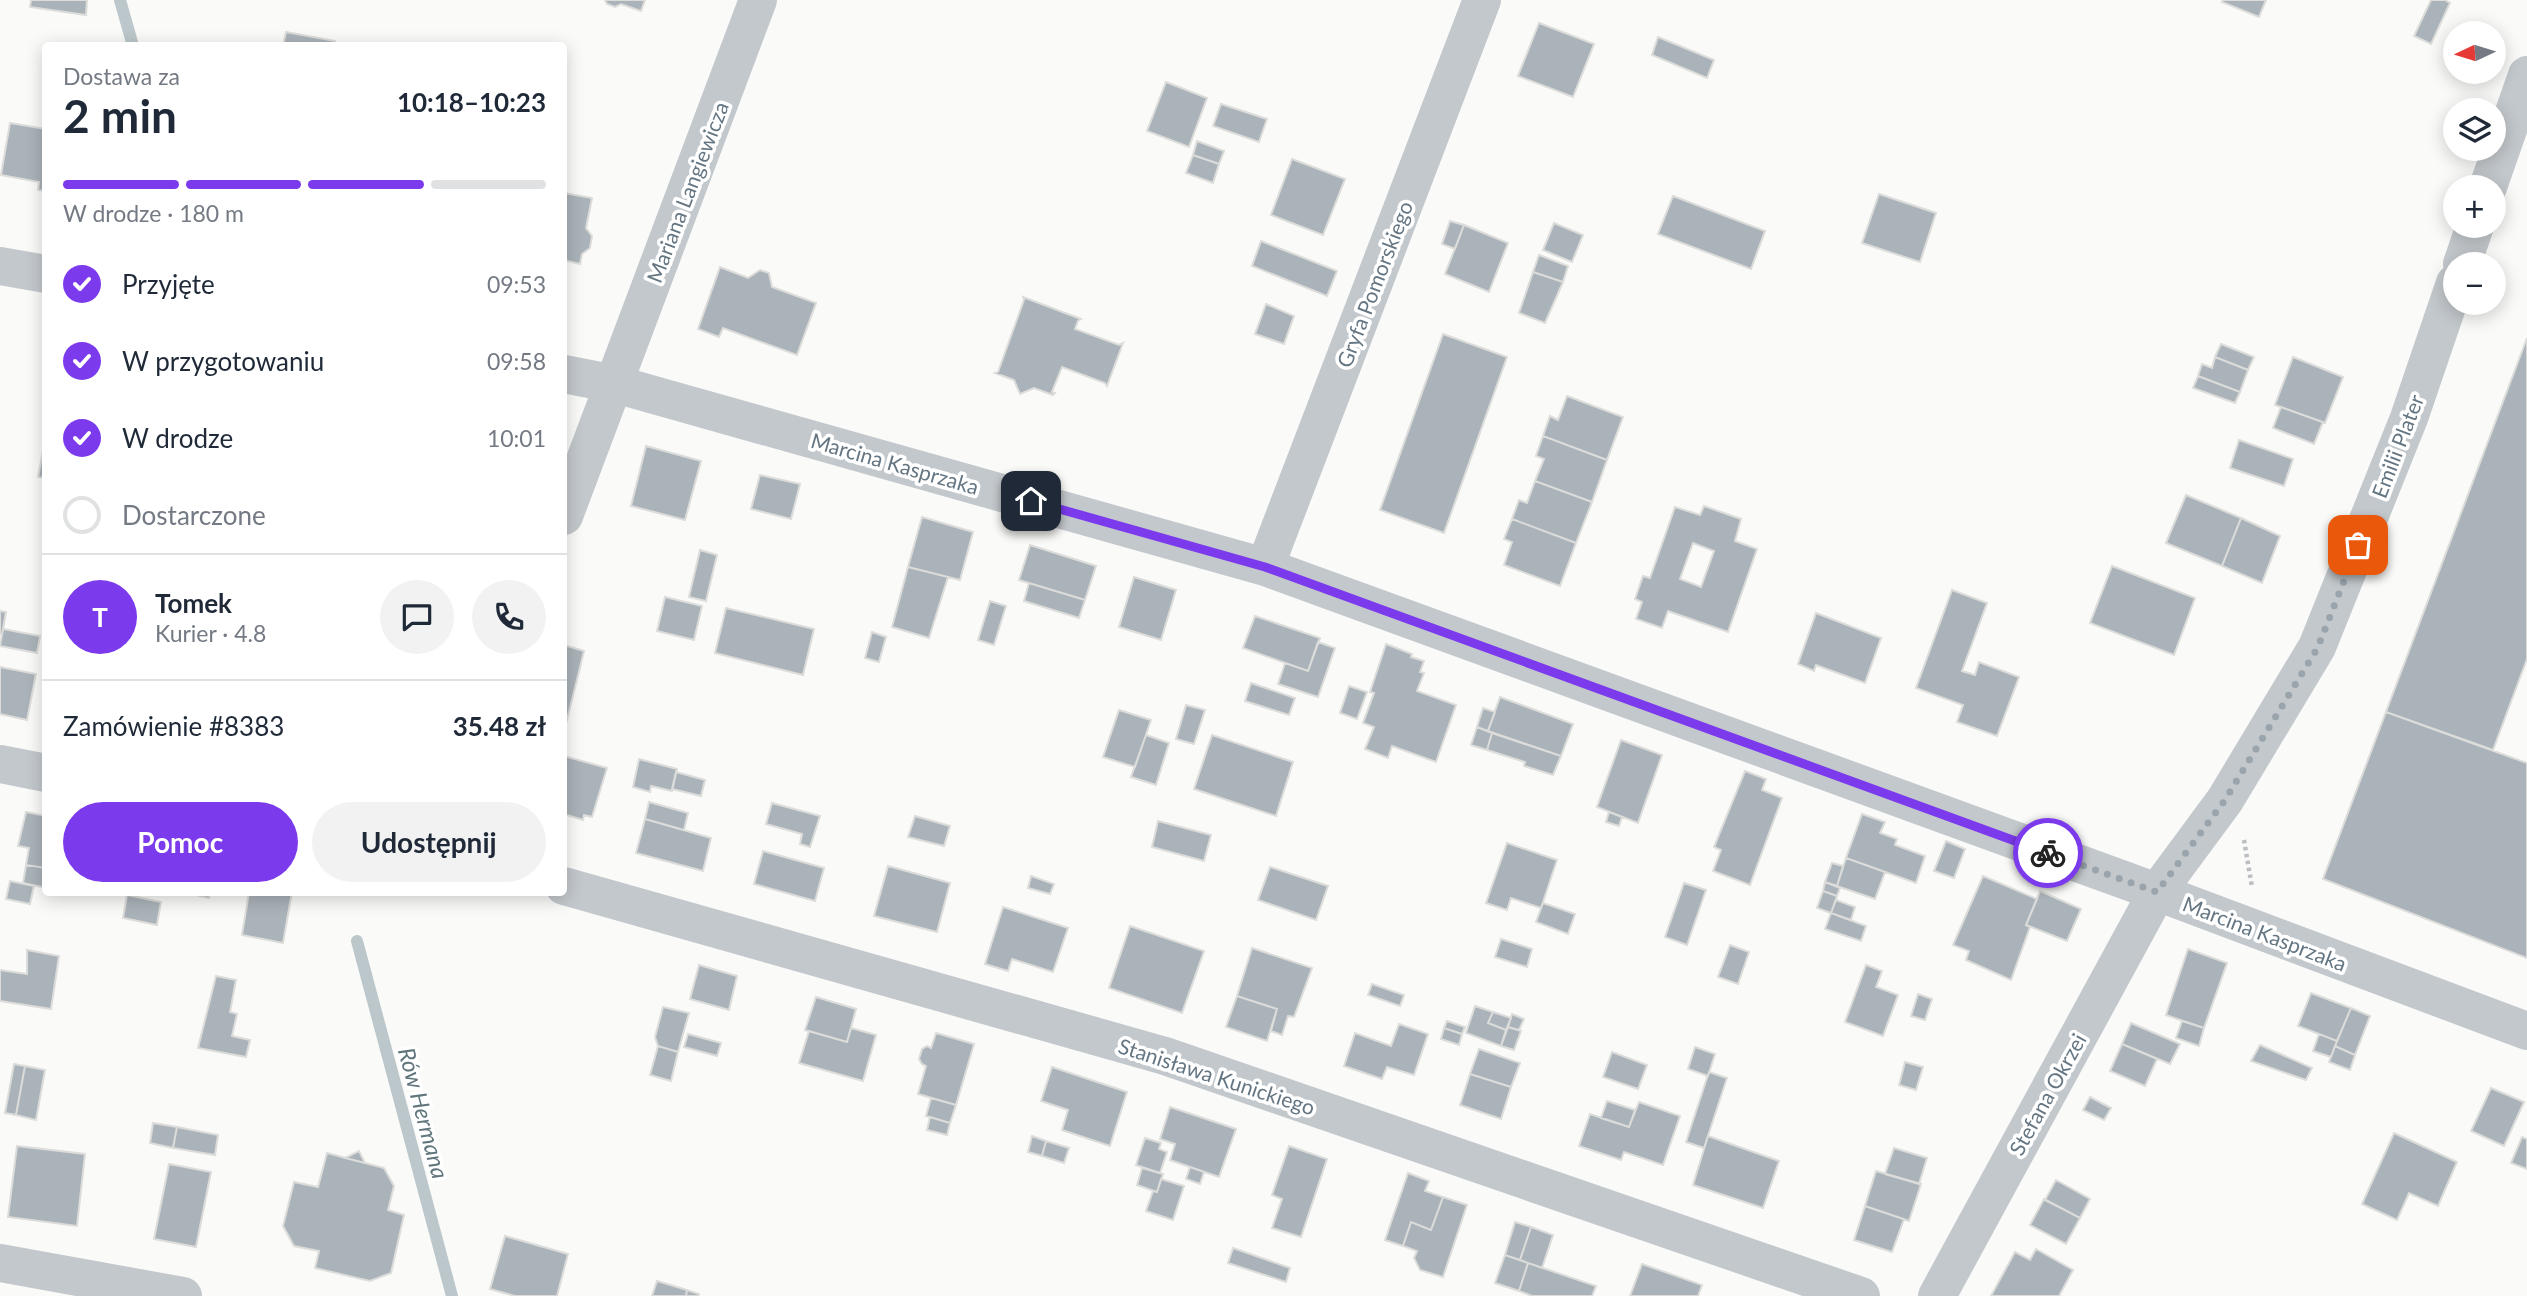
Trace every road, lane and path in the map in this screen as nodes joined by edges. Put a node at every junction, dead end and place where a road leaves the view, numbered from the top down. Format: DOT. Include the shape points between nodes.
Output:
graph roads {
  1 [pos="758,0"];
  2 [pos="1482,0"];
  3 [pos="2527,75"];
  4 [pos="2492,175"];
  5 [pos="0,266"];
  6 [pos="42,273"];
  7 [pos="2444,315"];
  8 [pos="567,375"];
  9 [pos="615,384"];
  10 [pos="567,508"];
  11 [pos="1265,567"];
  12 [pos="0,764"];
  13 [pos="42,772"];
  14 [pos="2236,780"];
  15 [pos="567,887"];
  16 [pos="2157,892"];
  17 [pos="2253,892"];
  18 [pos="2527,1031"];
  19 [pos="0,1263"];
  20 [pos="183,1296"];
  21 [pos="1861,1296"];
  22 [pos="1937,1296"];
  1 -- 9 [label="street, Mariana Langiewicza"];
  2 -- 11 [label="street, Gryfa Pomorskiego"];
  3 -- 4 [label="street"];
  5 -- 6 [label="street"];
  7 -- 14 [label="street, Emilii Plater" via="2409,418 2318,647"];
  8 -- 9 [label="street, Marcina Kasprzaka"];
  9 -- 10 [label="street, Mariana Langiewicza"];
  9 -- 11 [label="street, Marcina Kasprzaka"];
  11 -- 16 [label="street, Marcina Kasprzaka"];
  12 -- 13 [label="street"];
  14 -- 16 [label="street, Emilii Plater"];
  14 -- 17 [label="path"];
  15 -- 21 [label="street, Stanisława Kunickiego" via="1165,1056"];
  16 -- 18 [label="street, Marcina Kasprzaka"];
  16 -- 22 [label="street, Stefana Okrzei"];
  19 -- 20 [label="street"];
}
